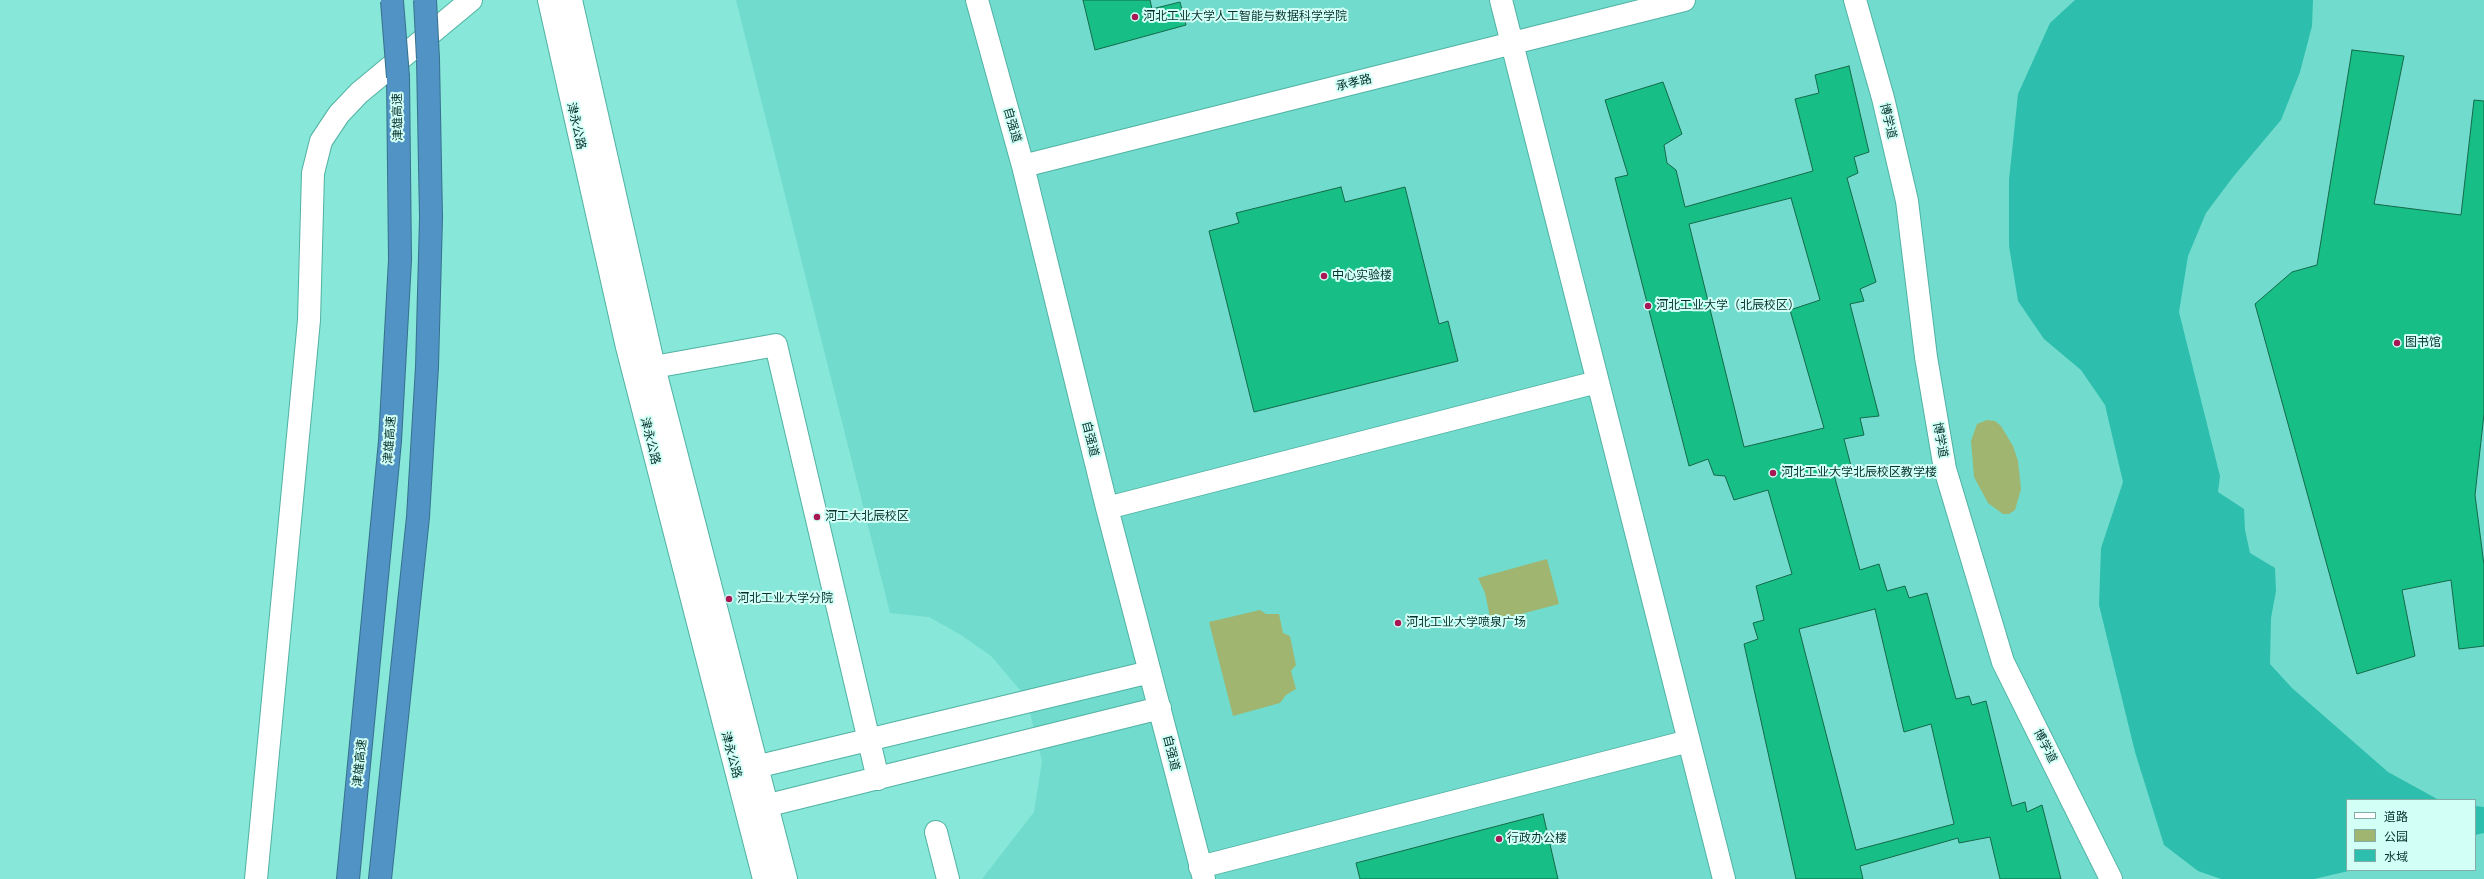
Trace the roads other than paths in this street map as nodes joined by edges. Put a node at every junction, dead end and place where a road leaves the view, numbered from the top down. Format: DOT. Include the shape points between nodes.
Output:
graph roads {
  1 [pos="425,0"];
  2 [pos="471,0"];
  3 [pos="549,0"];
  4 [pos="570,0"];
  5 [pos="977,0"];
  6 [pos="1501,0"];
  7 [pos="1684,0"];
  8 [pos="1855,0"];
  9 [pos="392,1"];
  10 [pos="1512,43"];
  11 [pos="1023,166"];
  12 [pos="654,367"];
  13 [pos="1597,382"];
  14 [pos="1107,508"];
  15 [pos="1150,672"];
  16 [pos="1160,708"];
  17 [pos="869,740"];
  18 [pos="1689,741"];
  19 [pos="746,769"];
  20 [pos="878,779"];
  21 [pos="756,808"];
  22 [pos="936,832"];
  23 [pos="1202,873"];
  24 [pos="256,879"];
  25 [pos="348,879"];
  26 [pos="380,879"];
  27 [pos="764,879"];
  28 [pos="786,879"];
  29 [pos="948,879"];
  30 [pos="1724,879"];
  31 [pos="2111,879"];
  1 -- 26 [label="highway, bridge" via="431,210 427,368 418,517"];
  2 -- 24 [label="street" via="359,93 339,114 319,147 313,173 309,320"];
  3 -- 19 [label="street, 津永公路" via="628,354"];
  4 -- 12 [label="street, 津永公路"];
  5 -- 11 [label="street, 自强道"];
  6 -- 10 [label="street"];
  7 -- 10 [label="street, 承孝路"];
  8 -- 31 [label="street, 博学道" via="1883,98 1907,201 1926,357 1945,469 2003,662"];
  9 -- 25 [label="highway, 津雄高速, bridge" via="398,77 400,260 390,441"];
  10 -- 11 [label="street, 承孝路"];
  10 -- 13 [label="street"];
  11 -- 14 [label="street, 自强道"];
  12 -- 17 [label="street" via="776,345"];
  12 -- 19 [label="street, 津永公路"];
  13 -- 14 [label="street"];
  13 -- 18 [label="street"];
  14 -- 15 [label="street, 自强道"];
  15 -- 16 [label="street, 自强道"];
  15 -- 17 [label="street"];
  16 -- 20 [label="street"];
  16 -- 23 [label="street, 自强道"];
  17 -- 19 [label="street"];
  17 -- 20 [label="street"];
  18 -- 23 [label="street"];
  18 -- 30 [label="street"];
  19 -- 21 [label="street, 津永公路"];
  20 -- 21 [label="street"];
  21 -- 27 [label="street, 津永公路"];
  21 -- 28 [label="street, 津永公路"];
  22 -- 29 [label="street"];
}
